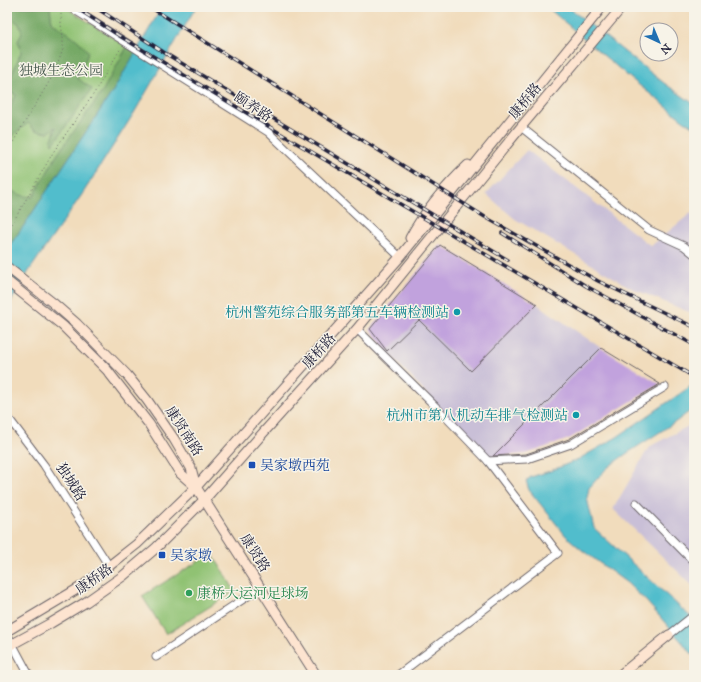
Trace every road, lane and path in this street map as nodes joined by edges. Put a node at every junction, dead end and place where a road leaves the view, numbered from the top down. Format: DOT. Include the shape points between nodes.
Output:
graph roads {
  1 [pos="70,7"];
  2 [pos="602,7"];
  3 [pos="622,7"];
  4 [pos="61,14"];
  5 [pos="121,47"];
  6 [pos="521,127"];
  7 [pos="7,152"];
  8 [pos="7,230"];
  9 [pos="694,254"];
  10 [pos="400,257"];
  11 [pos="7,267"];
  12 [pos="7,281"];
  13 [pos="357,329"];
  14 [pos="665,387"];
  15 [pos="7,416"];
  16 [pos="488,462"];
  17 [pos="196,487"];
  18 [pos="204,500"];
  19 [pos="636,503"];
  20 [pos="694,562"];
  21 [pos="109,566"];
  22 [pos="260,588"];
  23 [pos="694,615"];
  24 [pos="7,632"];
  25 [pos="669,635"];
  26 [pos="10,646"];
  27 [pos="156,657"];
  28 [pos="29,675"];
  29 [pos="316,675"];
  30 [pos="398,675"];
  31 [pos="620,675"];
  1 -- 10 [label="street, 颐养路" via="268,132"];
  2 -- 10 [label="main road, 康桥路"];
  3 -- 6 [label="main road, 康桥路"];
  4 -- 7 [label="path" via="63,49 55,72"];
  5 -- 8 [label="path"];
  6 -- 9 [label="street" via="649,230 684,246"];
  6 -- 13 [label="main road, 康桥路"];
  10 -- 17 [label="main road, 康桥路"];
  11 -- 17 [label="main road, 康贤南路" via="70,317 115,362 147,400 174,439 192,468"];
  12 -- 17 [label="main road, 康贤南路" via="63,326 95,357 149,424 180,473"];
  13 -- 16 [label="street"];
  13 -- 18 [label="main road, 康桥路"];
  14 -- 16 [label="street" via="570,444 527,458"];
  15 -- 21 [label="street, 独城路" via="44,465"];
  16 -- 30 [label="street" via="558,553"];
  17 -- 18 [label="main road, 康贤路"];
  17 -- 21 [label="main road, 康桥路" via="137,544"];
  18 -- 22 [label="main road, 康贤路"];
  18 -- 26 [label="main road, 康桥路" via="156,548 123,576 86,602"];
  19 -- 20 [label="street"];
  21 -- 24 [label="main road, 康桥路"];
  22 -- 27 [label="street"];
  22 -- 29 [label="main road, 康贤路"];
  23 -- 25 [label="street"];
  24 -- 26 [label="street"];
  25 -- 31 [label="main road"];
  26 -- 28 [label="street"];
}
